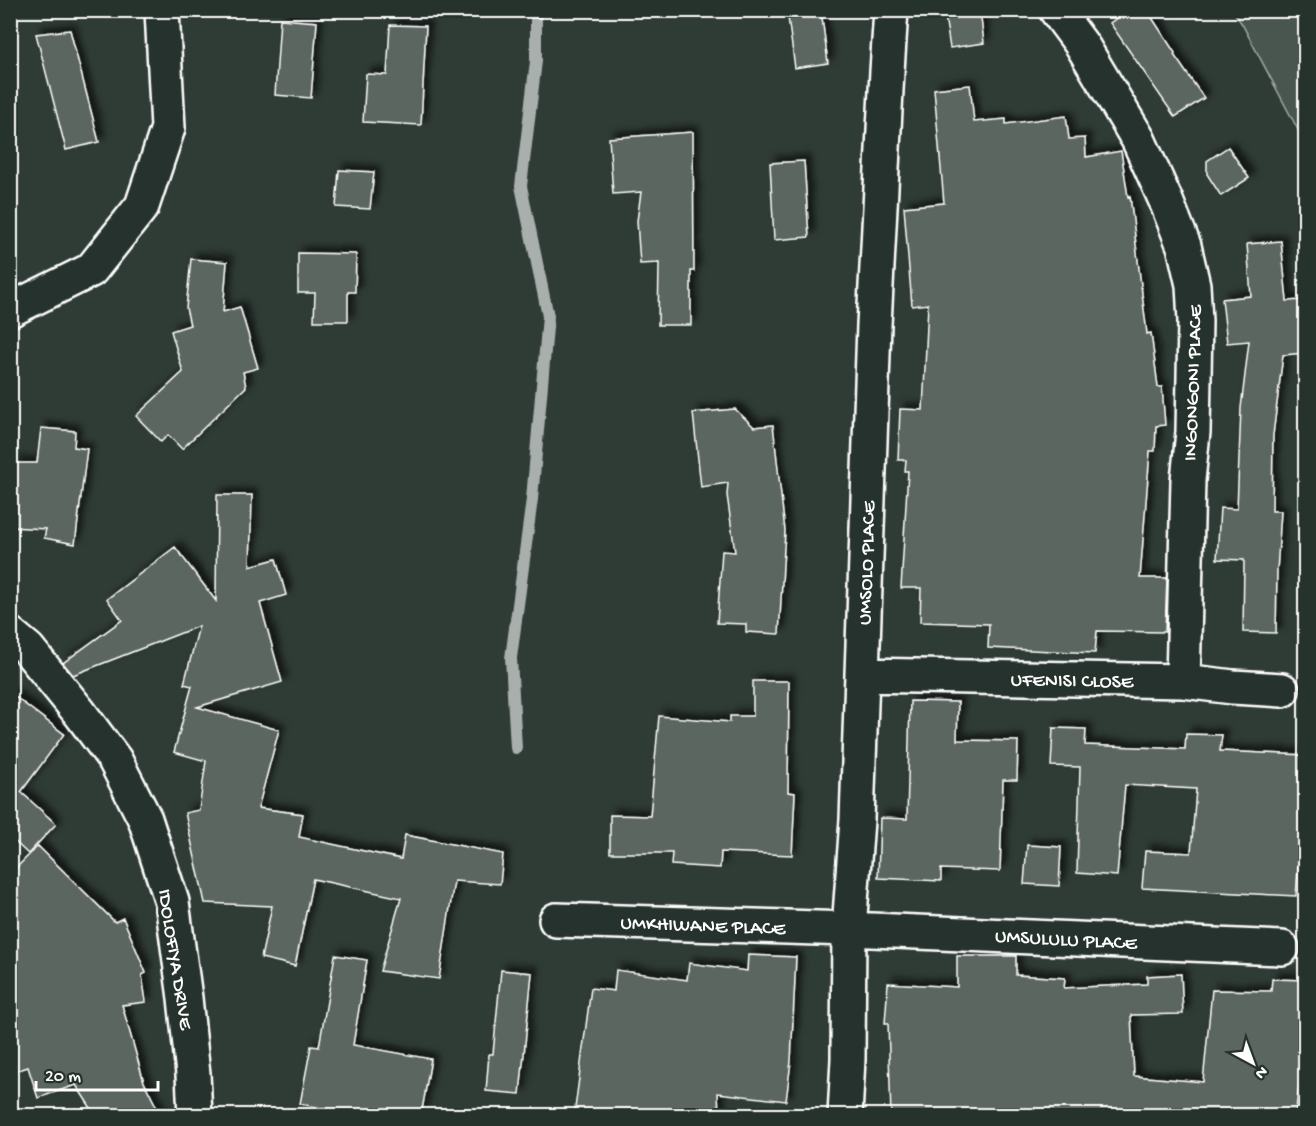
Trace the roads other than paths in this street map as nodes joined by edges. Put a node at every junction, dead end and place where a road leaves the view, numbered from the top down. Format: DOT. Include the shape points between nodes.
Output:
graph roads {
  1 [pos="162,10"];
  2 [pos="891,10"];
  3 [pos="1056,10"];
  4 [pos="10,310"];
  5 [pos="10,634"];
  6 [pos="862,675"];
  7 [pos="1183,681"];
  8 [pos="1282,690"];
  9 [pos="556,920"];
  10 [pos="849,928"];
  11 [pos="1282,948"];
  12 [pos="195,1116"];
  13 [pos="845,1116"];
  1 -- 4 [label="street" via="168,128 142,206 91,270"];
  2 -- 6 [label="street, UMSOLO PLACE" via="874,325"];
  3 -- 7 [label="street, INGONGONI PLACE" via="1082,45 1138,139 1184,246 1193,285"];
  5 -- 12 [label="street, IDOLOFIYA DRIVE" via="28,648 115,760 146,819 172,902 194,1074"];
  6 -- 7 [label="street, UFENISI CLOSE"];
  6 -- 10 [label="street, UMSOLO PLACE"];
  7 -- 8 [label="street, UFENISI CLOSE"];
  9 -- 10 [label="street, UMKHIWANE PLACE"];
  10 -- 11 [label="street, UMSULULU PLACE"];
  10 -- 13 [label="street, UMSOLO PLACE"];
}
